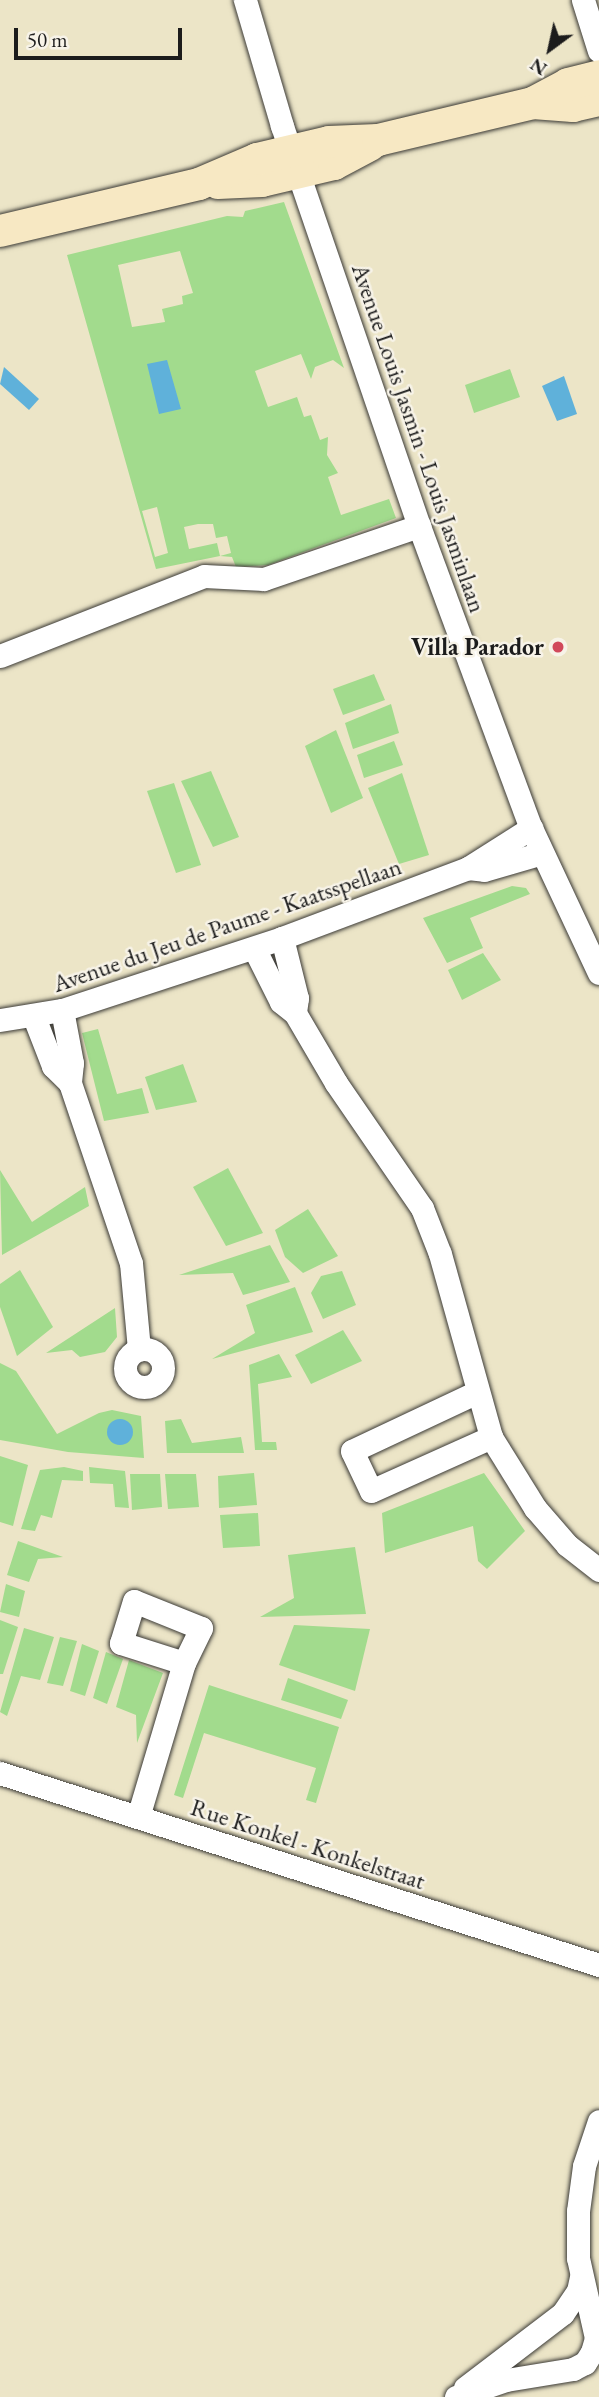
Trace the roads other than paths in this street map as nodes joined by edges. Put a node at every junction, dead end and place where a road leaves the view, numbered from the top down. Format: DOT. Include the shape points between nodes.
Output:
graph roads {
  1 [pos="245,0"];
  2 [pos="583,0"];
  3 [pos="599,51"];
  4 [pos="599,76"];
  5 [pos="599,100"];
  6 [pos="533,103"];
  7 [pos="295,161"];
  8 [pos="0,231"];
  9 [pos="419,526"];
  10 [pos="0,656"];
  11 [pos="531,828"];
  12 [pos="542,853"];
  13 [pos="468,868"];
  14 [pos="282,938"];
  15 [pos="254,948"];
  16 [pos="599,973"];
  17 [pos="62,1010"];
  18 [pos="295,1013"];
  19 [pos="34,1017"];
  20 [pos="0,1020"];
  21 [pos="70,1083"];
  22 [pos="139,1350"];
  23 [pos="475,1393"];
  24 [pos="491,1437"];
  25 [pos="599,1570"];
  26 [pos="184,1663"];
  27 [pos="0,1773"];
  28 [pos="138,1817"];
  29 [pos="599,1965"];
  30 [pos="599,2121"];
  31 [pos="581,2277"];
  32 [pos="455,2397"];
  1 -- 7 [label="street, Avenue Louis Jasmin - Louis Jasminlaan"];
  2 -- 3 [label="street"];
  4 -- 6 [label="street" via="568,84"];
  5 -- 6 [label="street" via="573,106"];
  6 -- 7 [label="street" via="378,140 334,164"];
  7 -- 8 [label="street" via="262,181 199,184"];
  7 -- 9 [label="street, Avenue Louis Jasmin - Louis Jasminlaan"];
  9 -- 10 [label="street" via="264,579 204,576 153,594 100,621"];
  9 -- 11 [label="street, Avenue Louis Jasmin - Louis Jasminlaan"];
  11 -- 12 [label="street, Avenue Louis Jasmin - Louis Jasminlaan"];
  11 -- 13 [label="street, Avenue du Jeu de Paume - Kaatsspellaan"];
  12 -- 13 [label="street, Avenue du Jeu de Paume - Kaatsspellaan" via="484,870"];
  12 -- 16 [label="street, Avenue Louis Jasmin - Louis Jasminlaan"];
  13 -- 14 [label="street, Avenue du Jeu de Paume - Kaatsspellaan"];
  14 -- 15 [label="street, Avenue du Jeu de Paume - Kaatsspellaan"];
  14 -- 18 [label="street" via="297,998"];
  15 -- 17 [label="street, Avenue du Jeu de Paume - Kaatsspellaan"];
  15 -- 18 [label="street" via="281,1002"];
  17 -- 19 [label="street, Avenue du Jeu de Paume - Kaatsspellaan"];
  17 -- 21 [label="street" via="72,1063"];
  18 -- 23 [label="street" via="336,1083 422,1208 444,1267"];
  19 -- 20 [label="street, Avenue du Jeu de Paume - Kaatsspellaan"];
  19 -- 21 [label="street" via="53,1066"];
  21 -- 22 [label="street" via="131,1263"];
  23 -- 24 [label="street"];
  23 -- 24 [label="street" via="352,1451 371,1491"];
  24 -- 25 [label="street" via="535,1508 567,1545"];
  26 -- 28 [label="street"];
  27 -- 28 [label="street, Rue Konkel - Konkelstraat"];
  28 -- 29 [label="street, Rue Konkel - Konkelstraat"];
  30 -- 31 [label="street" via="580,2188"];
  31 -- 32 [label="street" via="578,2291 563,2313"];
  31 -- 32 [label="street" via="596,2339 585,2363 506,2380"];
}
